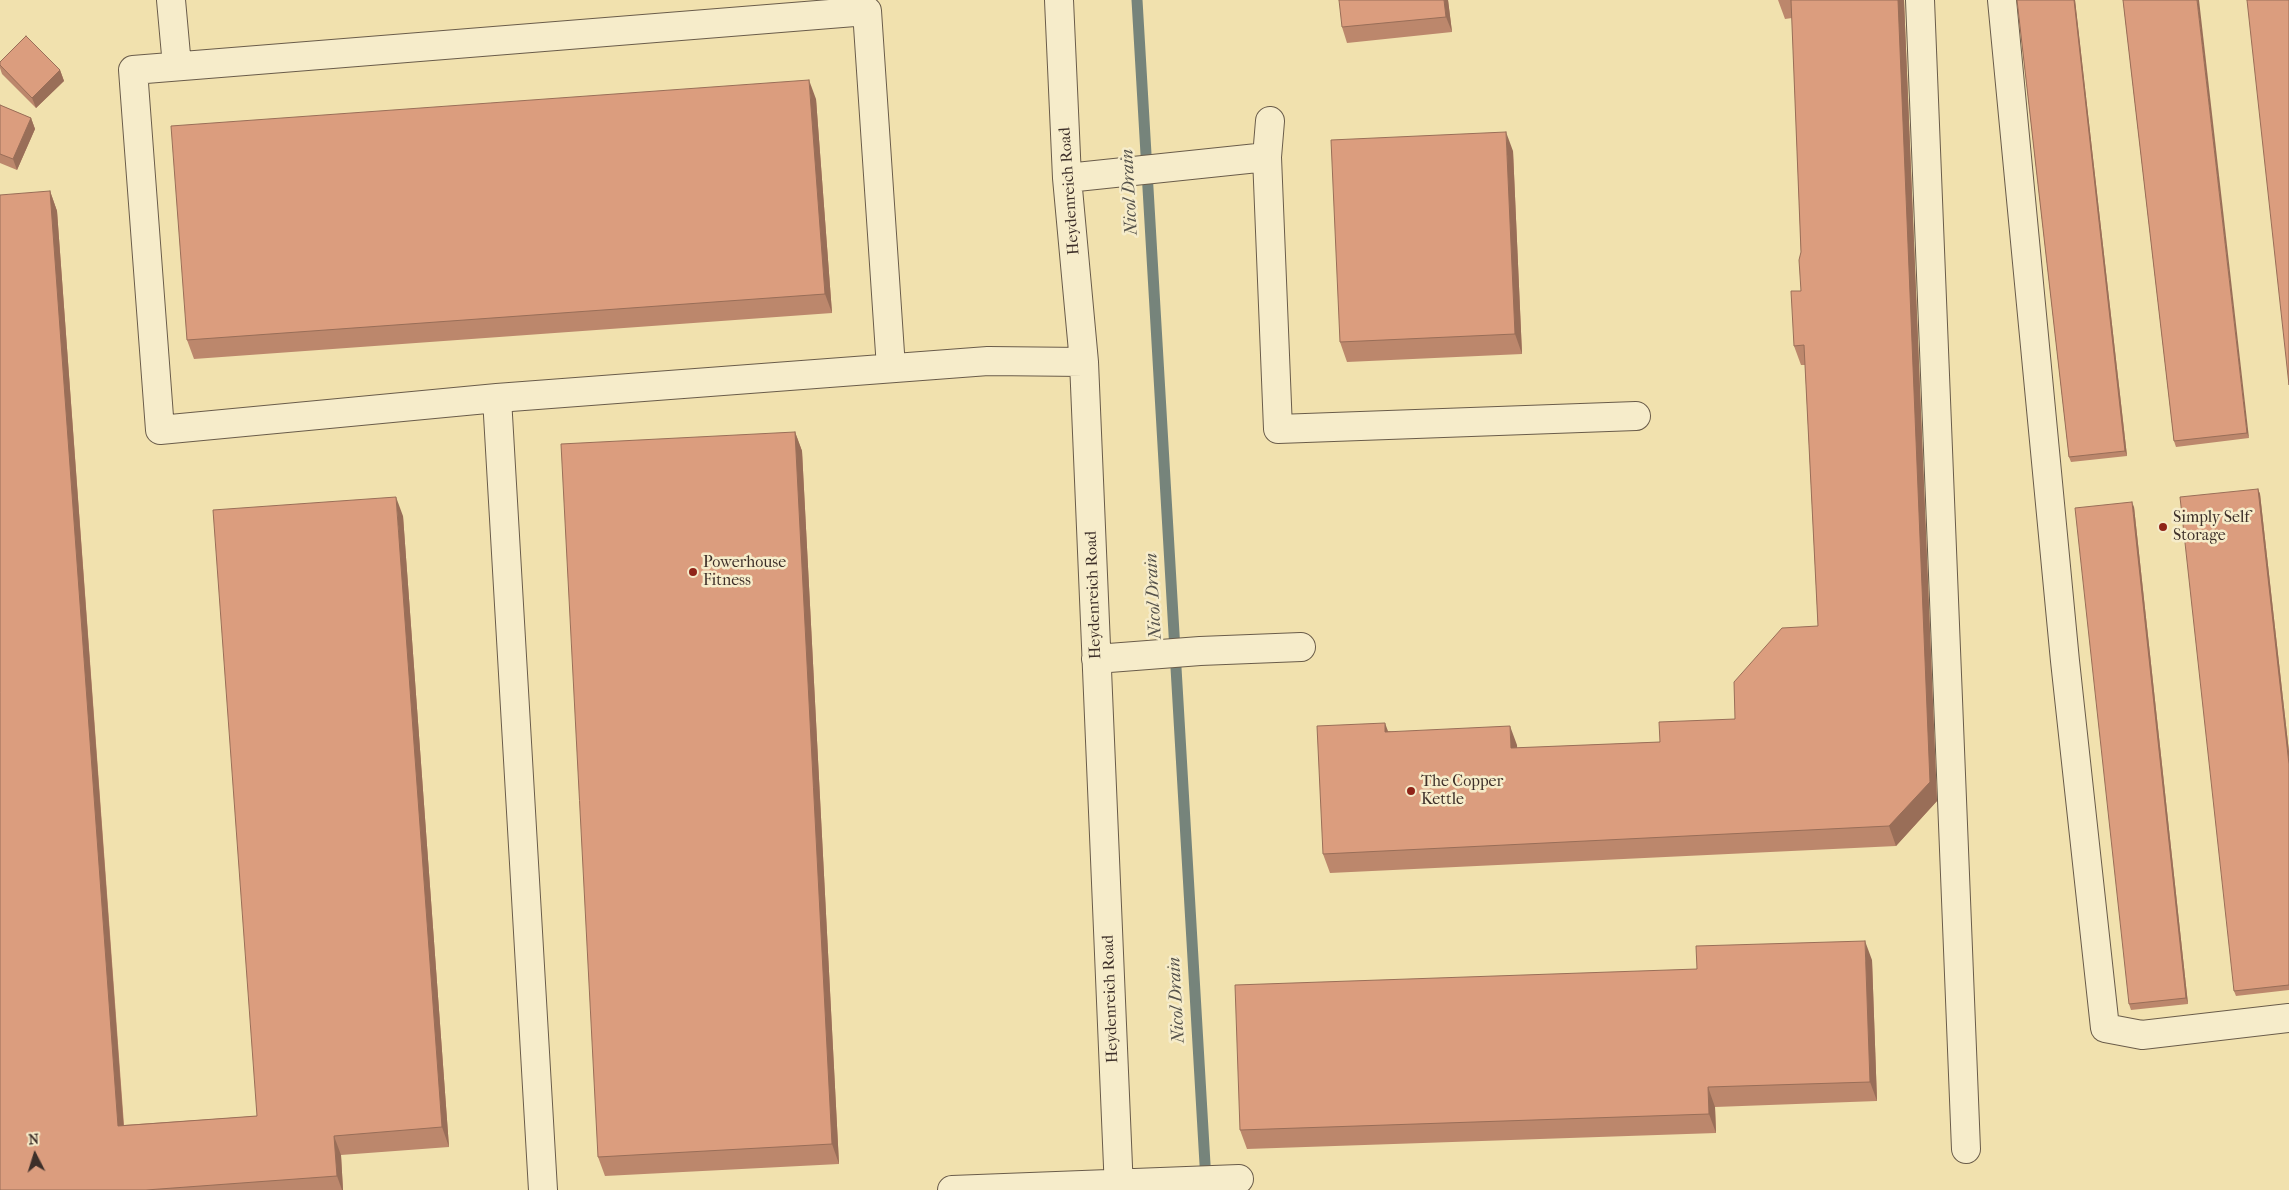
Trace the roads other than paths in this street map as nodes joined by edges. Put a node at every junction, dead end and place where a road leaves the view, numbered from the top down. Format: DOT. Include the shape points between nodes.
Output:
graph roads {
  1 [pos="170,0"];
  2 [pos="1060,0"];
  3 [pos="1920,0"];
  4 [pos="2002,0"];
  5 [pos="177,66"];
  6 [pos="1270,121"];
  7 [pos="1267,157"];
  8 [pos="1067,178"];
  9 [pos="1084,362"];
  10 [pos="891,368"];
  11 [pos="497,398"];
  12 [pos="1636,416"];
  13 [pos="1300,647"];
  14 [pos="1096,659"];
  15 [pos="2289,1018"];
  16 [pos="1966,1150"];
  17 [pos="1239,1179"];
  18 [pos="1119,1187"];
  19 [pos="542,1190"];
  20 [pos="952,1190"];
  1 -- 5 [label="street"];
  2 -- 8 [label="street, Heydenreich Road"];
  3 -- 16 [label="street"];
  4 -- 15 [label="street" via="2064,651 2105,1028 2142,1035"];
  5 -- 10 [label="street" via="867,11"];
  5 -- 11 [label="street" via="133,70 160,430"];
  6 -- 7 [label="street"];
  7 -- 8 [label="street"];
  7 -- 12 [label="street" via="1278,429"];
  8 -- 9 [label="street, Heydenreich Road"];
  9 -- 10 [label="street" via="988,361"];
  9 -- 14 [label="street, Heydenreich Road"];
  10 -- 11 [label="street"];
  11 -- 19 [label="street"];
  13 -- 14 [label="street"];
  14 -- 18 [label="street, Heydenreich Road"];
  17 -- 18 [label="street"];
  18 -- 20 [label="street"];
}
